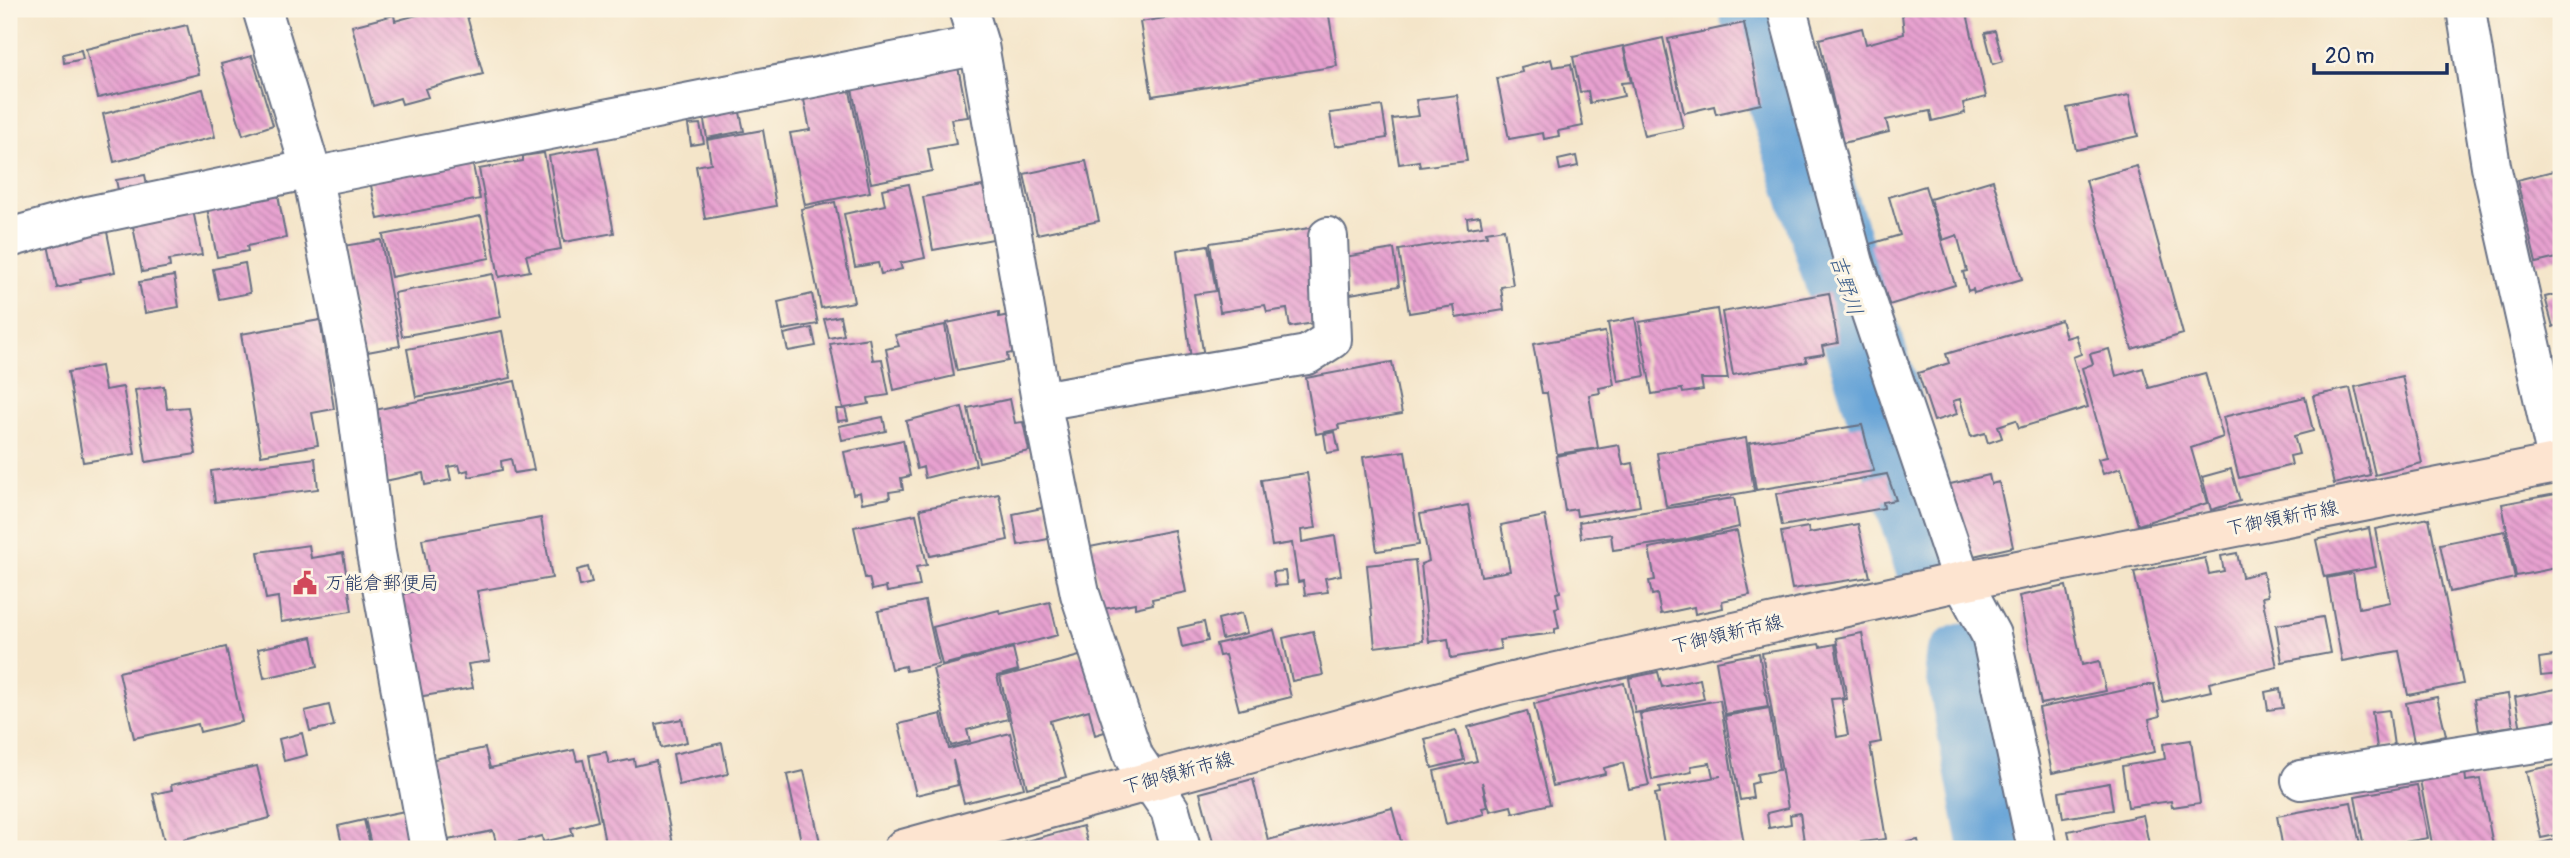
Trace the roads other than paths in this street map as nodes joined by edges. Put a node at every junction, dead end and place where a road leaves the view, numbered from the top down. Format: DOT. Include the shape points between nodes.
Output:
graph roads {
  1 [pos="262,9"];
  2 [pos="968,9"];
  3 [pos="1787,9"];
  4 [pos="2466,9"];
  5 [pos="979,45"];
  6 [pos="312,174"];
  7 [pos="1328,237"];
  8 [pos="9,238"];
  9 [pos="1041,401"];
  10 [pos="2560,463"];
  11 [pos="1962,581"];
  12 [pos="2561,739"];
  13 [pos="2301,780"];
  14 [pos="1149,781"];
  15 [pos="430,849"];
  16 [pos="904,849"];
  17 [pos="1181,849"];
  18 [pos="2037,849"];
  1 -- 6 [label="street"];
  2 -- 5 [label="street"];
  3 -- 11 [label="street" via="1854,263"];
  4 -- 10 [label="street" via="2491,166"];
  5 -- 6 [label="street"];
  5 -- 9 [label="street"];
  6 -- 8 [label="street" via="297,172 87,216"];
  6 -- 15 [label="street" via="355,391 376,553"];
  7 -- 9 [label="street" via="1332,339 1307,355"];
  9 -- 14 [label="street" via="1080,594 1134,757"];
  10 -- 11 [label="main road, 下御領新市線"];
  11 -- 14 [label="main road, 下御領新市線" via="1499,685"];
  11 -- 18 [label="street" via="1991,635"];
  12 -- 13 [label="street"];
  14 -- 16 [label="main road, 下御領新市線"];
  14 -- 17 [label="street" via="1170,810"];
}
